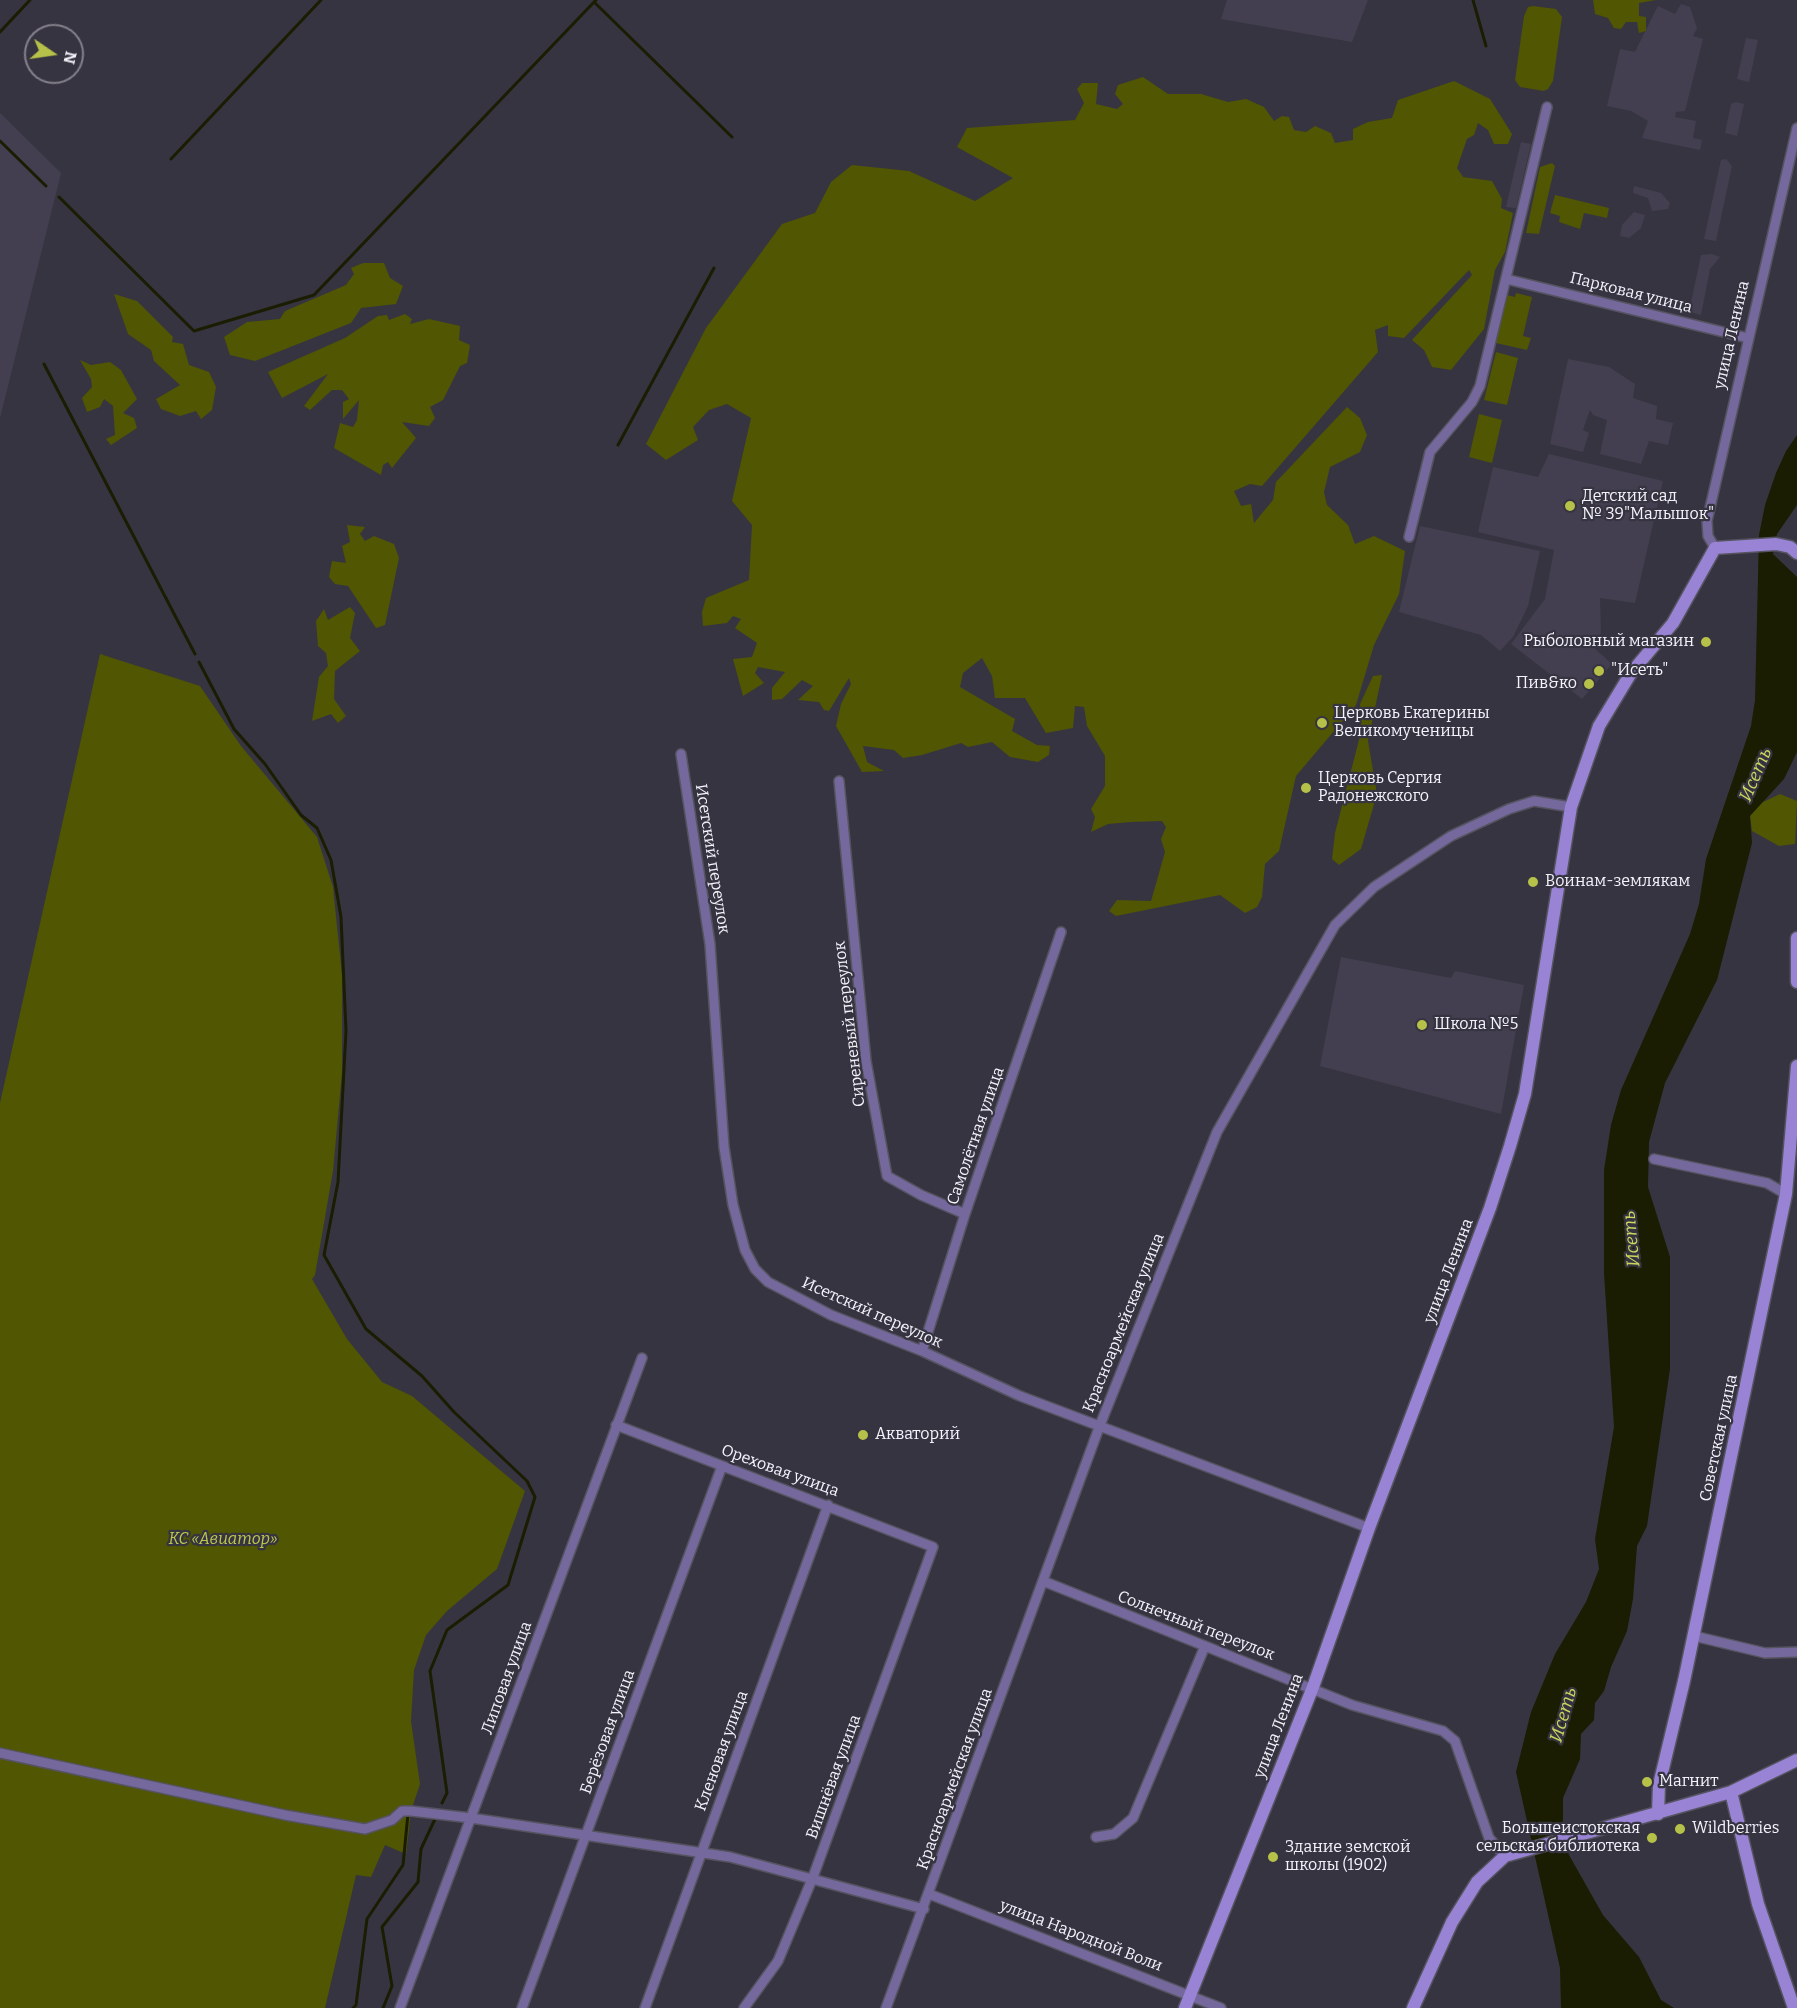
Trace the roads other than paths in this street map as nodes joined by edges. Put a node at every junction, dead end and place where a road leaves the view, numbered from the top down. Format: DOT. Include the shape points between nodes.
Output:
graph roads {
  1 [pos="1547,107"];
  2 [pos="1797,128"];
  3 [pos="1506,279"];
  4 [pos="1748,338"];
  5 [pos="1409,537"];
  6 [pos="1715,548"];
  7 [pos="1797,553"];
  8 [pos="681,753"];
  9 [pos="839,781"];
  10 [pos="1571,807"];
  11 [pos="1061,932"];
  12 [pos="1797,938"];
  13 [pos="1797,982"];
  14 [pos="1797,1066"];
  15 [pos="1654,1159"];
  16 [pos="1786,1194"];
  17 [pos="1797,1203"];
  18 [pos="965,1214"];
  19 [pos="922,1351"];
  20 [pos="642,1358"];
  21 [pos="616,1425"];
  22 [pos="1100,1425"];
  23 [pos="722,1466"];
  24 [pos="828,1505"];
  25 [pos="1369,1528"];
  26 [pos="933,1547"];
  27 [pos="1043,1581"];
  28 [pos="1694,1636"];
  29 [pos="1205,1646"];
  30 [pos="1797,1652"];
  31 [pos="1312,1687"];
  32 [pos="0,1754"];
  33 [pos="1797,1760"];
  34 [pos="1731,1792"];
  35 [pos="1658,1815"];
  36 [pos="471,1818"];
  37 [pos="586,1837"];
  38 [pos="1096,1837"];
  39 [pos="701,1853"];
  40 [pos="1509,1855"];
  41 [pos="813,1877"];
  42 [pos="929,1894"];
  43 [pos="924,1909"];
  44 [pos="1187,2002"];
  45 [pos="400,2008"];
  46 [pos="522,2008"];
  47 [pos="645,2008"];
  48 [pos="744,2008"];
  49 [pos="886,2008"];
  50 [pos="1221,2008"];
  51 [pos="1413,2008"];
  52 [pos="1794,2008"];
  1 -- 3 [label="street"];
  2 -- 4 [label="street, улица Ленина"];
  3 -- 4 [label="street, Парковая улица"];
  3 -- 5 [label="street" via="1480,386 1473,402 1430,452"];
  4 -- 6 [label="street, улица Ленина" via="1707,521 1708,536"];
  6 -- 7 [label="street" via="1776,544"];
  6 -- 10 [label="street, улица Ленина" via="1673,623 1610,705"];
  8 -- 19 [label="street, Исетский переулок" via="710,944 724,1147 745,1250 768,1282 831,1315"];
  9 -- 18 [label="street, Сиреневый переулок" via="866,1061 887,1176"];
  10 -- 22 [label="street, Красноармейская улица" via="1534,801 1451,836 1374,887 1335,925 1217,1132"];
  10 -- 25 [label="street, улица Ленина" via="1525,1094 1491,1208"];
  11 -- 18 [label="street, Самолётная улица"];
  12 -- 13 [label="street"];
  14 -- 16 [label="street, Советская улица"];
  15 -- 16 [label="street" via="1767,1184"];
  16 -- 17 [label="street"];
  16 -- 28 [label="street, Советская улица"];
  18 -- 19 [label="street, Самолётная улица"];
  19 -- 22 [label="street, Исетский переулок" via="1020,1396"];
  20 -- 21 [label="street, Липовая улица"];
  21 -- 23 [label="street, Ореховая улица"];
  21 -- 36 [label="street, Липовая улица"];
  22 -- 25 [label="street, Исетский переулок"];
  22 -- 27 [label="street, Красноармейская улица"];
  23 -- 24 [label="street, Ореховая улица"];
  23 -- 37 [label="street, Берёзовая улица"];
  24 -- 26 [label="street, Ореховая улица"];
  24 -- 39 [label="street, Кленовая улица"];
  25 -- 31 [label="street, улица Ленина"];
  26 -- 41 [label="street, Вишнёвая улица"];
  27 -- 29 [label="street, Солнечный переулок"];
  27 -- 42 [label="street, Красноармейская улица"];
  28 -- 30 [label="street" via="1765,1653"];
  28 -- 35 [label="street, Советская улица" via="1659,1785"];
  29 -- 31 [label="street, Солнечный переулок"];
  29 -- 38 [label="street" via="1133,1818 1114,1834"];
  31 -- 40 [label="street, Солнечный переулок" via="1352,1705 1443,1731 1455,1741 1489,1838"];
  31 -- 44 [label="street, улица Ленина"];
  32 -- 36 [label="street" via="365,1829 392,1820 402,1811"];
  33 -- 34 [label="street"];
  34 -- 35 [label="street"];
  34 -- 52 [label="street" via="1758,1904"];
  35 -- 40 [label="street"];
  36 -- 37 [label="street"];
  36 -- 45 [label="street, Липовая улица"];
  37 -- 39 [label="street"];
  37 -- 46 [label="street, Берёзовая улица"];
  39 -- 41 [label="street"];
  39 -- 47 [label="street, Кленовая улица"];
  40 -- 51 [label="street" via="1477,1881 1452,1922"];
  41 -- 43 [label="street"];
  41 -- 48 [label="street, Вишнёвая улица" via="778,1961"];
  42 -- 43 [label="street, Красноармейская улица"];
  42 -- 44 [label="street, улица Народной Воли" via="1164,1984"];
  43 -- 49 [label="street, Красноармейская улица"];
  44 -- 50 [label="street, улица Народной Воли"];
}
